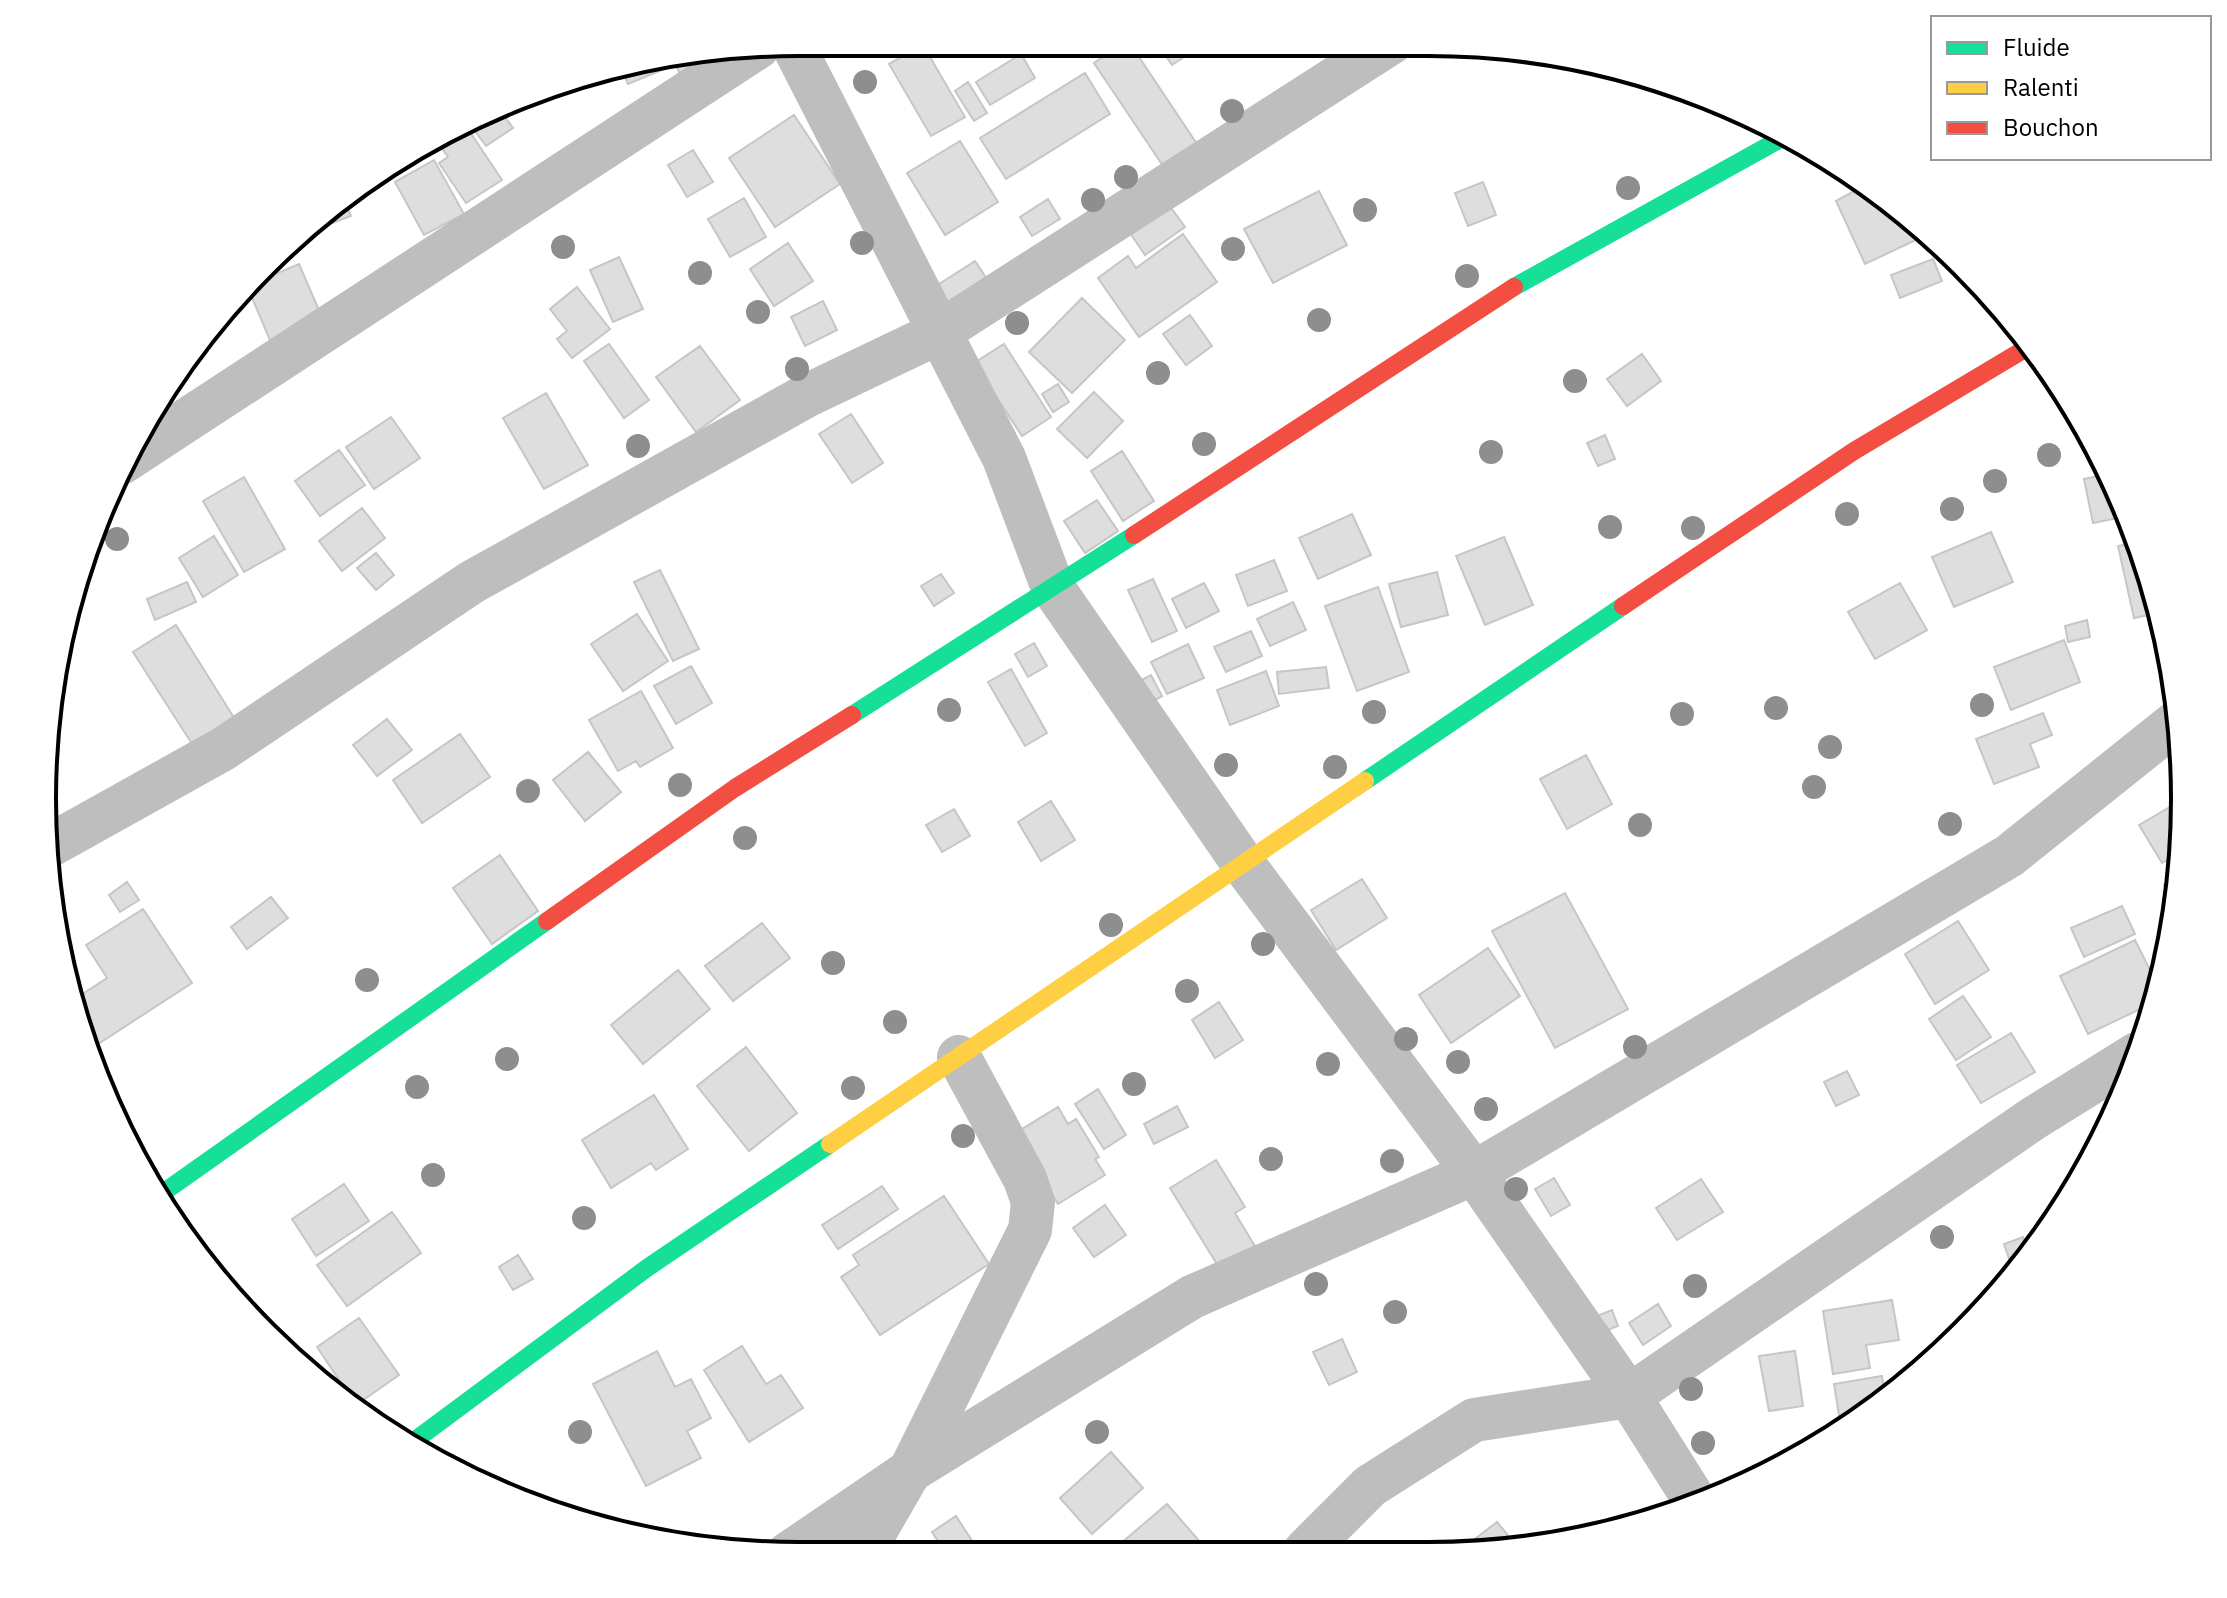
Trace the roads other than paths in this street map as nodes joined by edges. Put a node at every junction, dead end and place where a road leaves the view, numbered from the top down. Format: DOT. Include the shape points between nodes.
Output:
graph roads {
  1 [pos="799,56"];
  2 [pos="1370,56"];
  3 [pos="740,59"];
  4 [pos="1775,142"];
  5 [pos="938,333"];
  6 [pos="2020,352"];
  7 [pos="145,447"];
  8 [pos="1053,588"];
  9 [pos="2167,729"];
  10 [pos="58,841"];
  11 [pos="1244,865"];
  12 [pos="959,1057"];
  13 [pos="2122,1063"];
  14 [pos="1474,1173"];
  15 [pos="168,1189"];
  16 [pos="1629,1396"];
  17 [pos="419,1437"];
  18 [pos="910,1471"];
  19 [pos="1690,1494"];
  20 [pos="806,1542"];
  21 [pos="869,1542"];
  22 [pos="1314,1542"];
  1 -- 5 [label="street"];
  2 -- 5 [label="street"];
  3 -- 7 [label="street"];
  4 -- 8 [label="street" via="1501,294"];
  5 -- 8 [label="street" via="1004,458"];
  5 -- 10 [label="street" via="806,396 472,582 223,749"];
  6 -- 11 [label="street" via="1854,451"];
  8 -- 11 [label="street"];
  8 -- 15 [label="street" via="735,788"];
  9 -- 14 [label="street" via="2009,856"];
  11 -- 12 [label="street"];
  11 -- 14 [label="street"];
  12 -- 17 [label="street" via="647,1268"];
  12 -- 18 [label="street" via="1025,1179 1033,1202 1030,1230"];
  13 -- 16 [label="street"];
  14 -- 16 [label="street"];
  14 -- 18 [label="street" via="1192,1297"];
  16 -- 19 [label="street"];
  16 -- 22 [label="street" via="1474,1420 1370,1486"];
  18 -- 20 [label="street"];
  18 -- 21 [label="street"];
}
